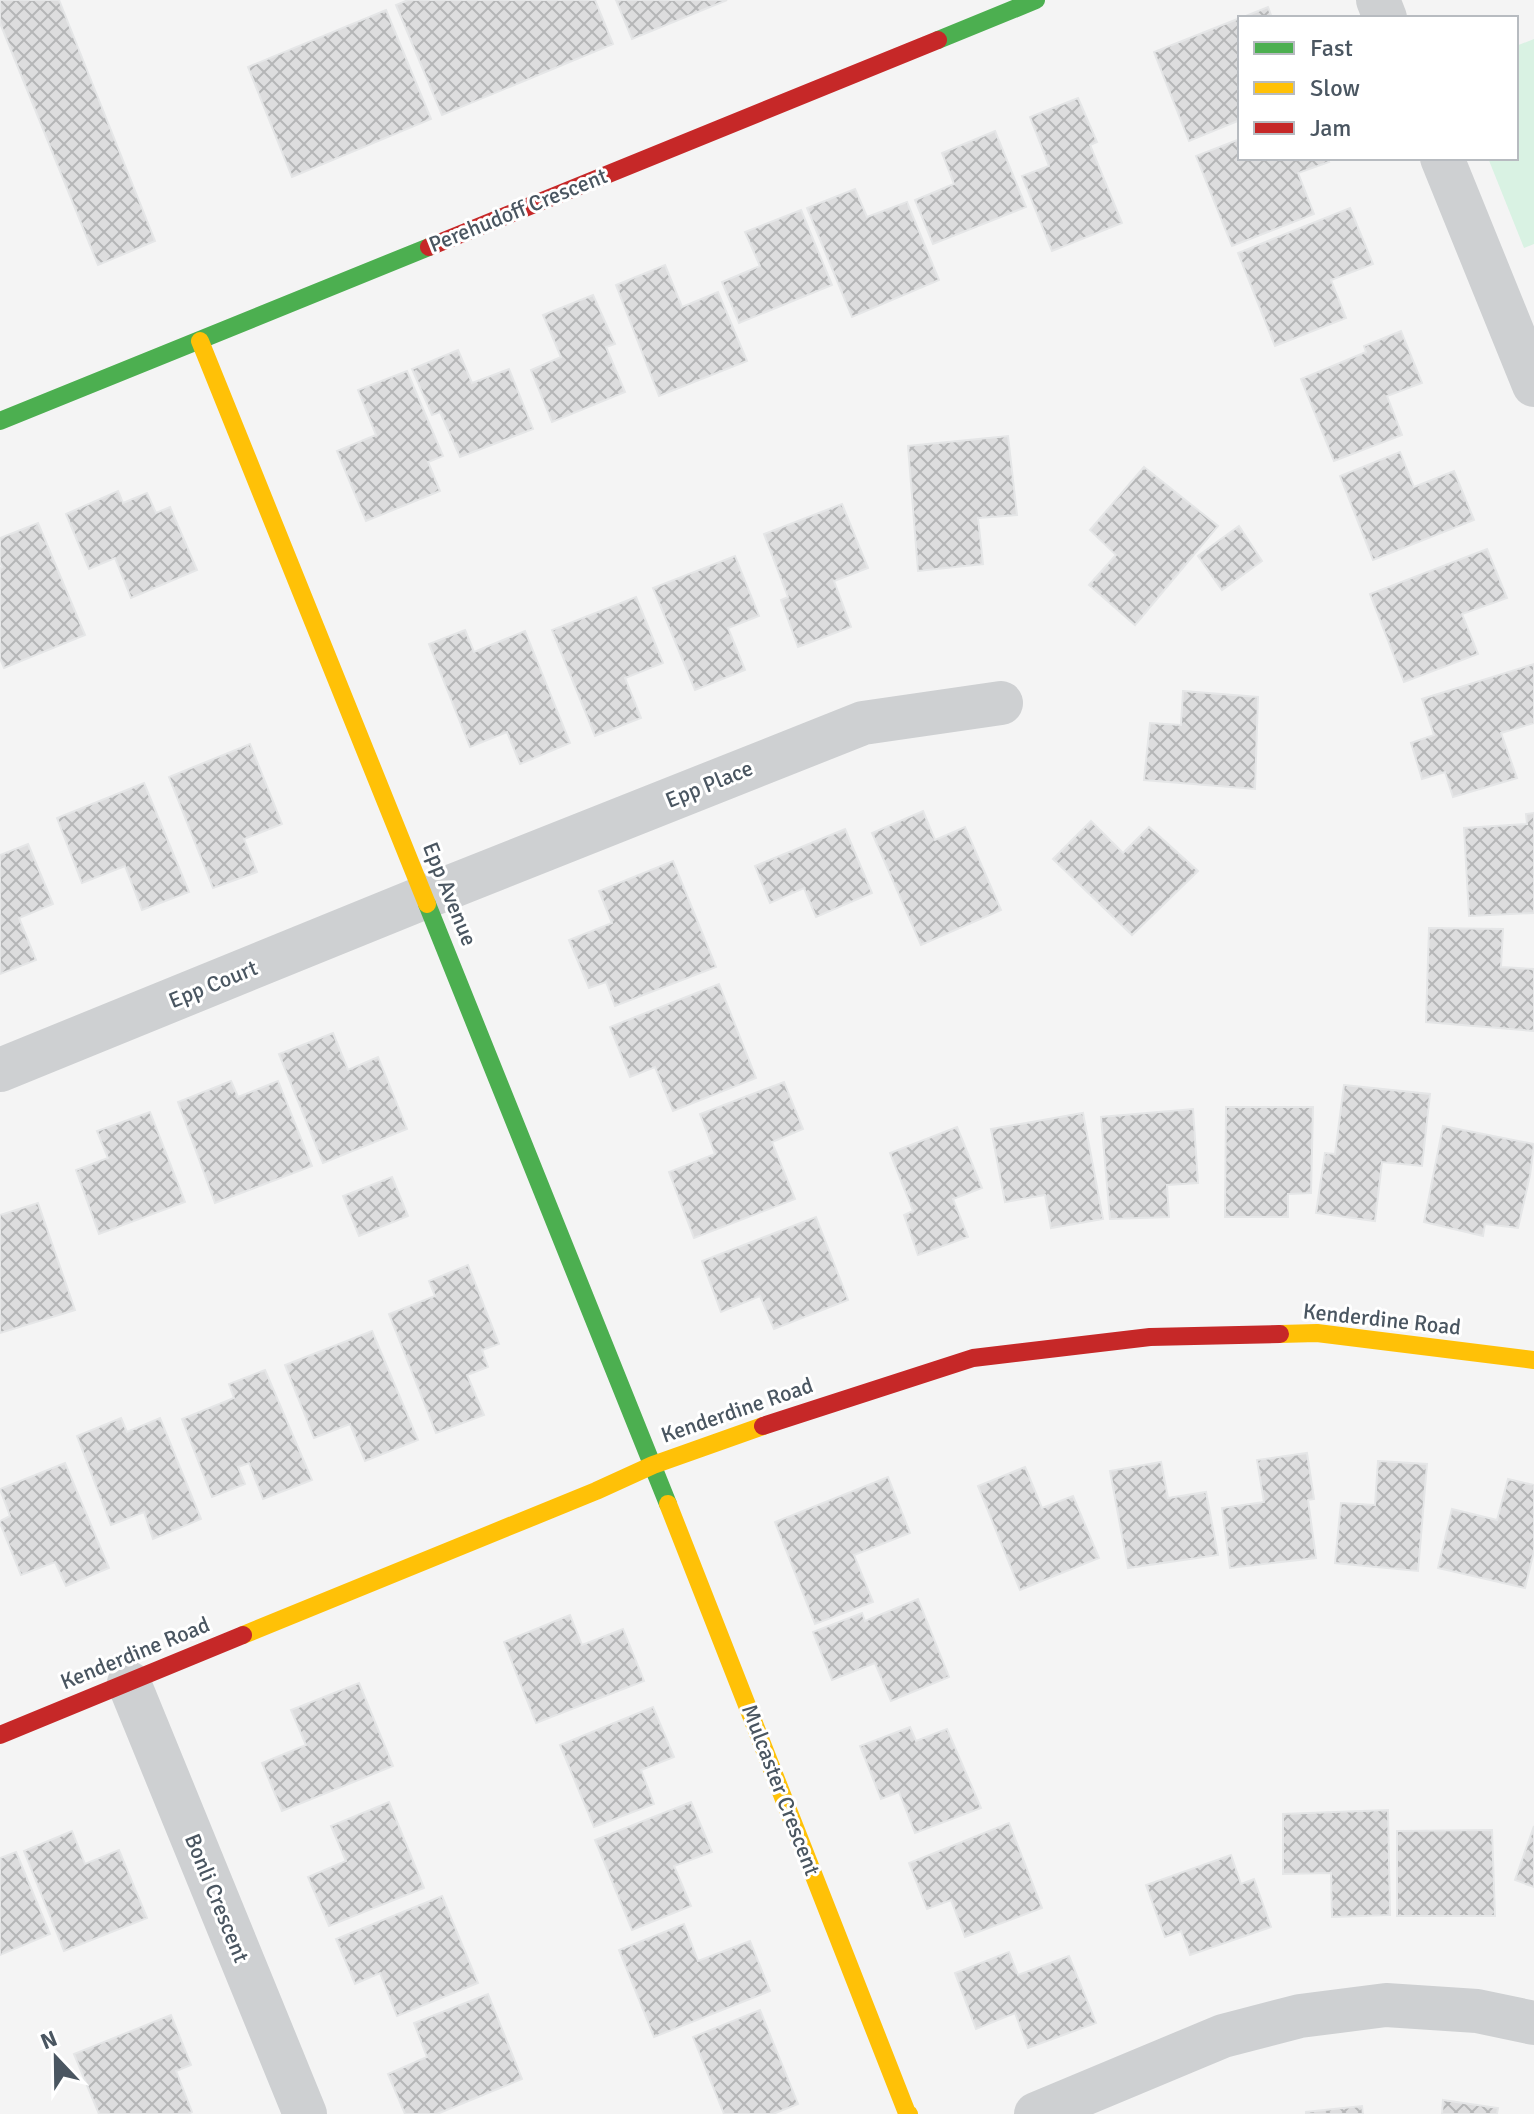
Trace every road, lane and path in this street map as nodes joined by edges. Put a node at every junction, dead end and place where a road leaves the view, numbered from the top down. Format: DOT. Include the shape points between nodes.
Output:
graph roads {
  1 [pos="1036,0"];
  2 [pos="1443,160"];
  3 [pos="200,341"];
  4 [pos="1534,385"];
  5 [pos="0,421"];
  6 [pos="1001,703"];
  7 [pos="425,897"];
  8 [pos="0,1070"];
  9 [pos="1534,1360"];
  10 [pos="653,1465"];
  11 [pos="129,1683"];
  12 [pos="0,1735"];
  13 [pos="1534,2023"];
  14 [pos="305,2114"];
  15 [pos="909,2114"];
  16 [pos="1036,2114"];
  1 -- 3 [label="street, Perehudoff Crescent"];
  2 -- 4 [label="street"];
  3 -- 5 [label="street, Perehudoff Crescent"];
  3 -- 7 [label="street, Epp Avenue"];
  6 -- 7 [label="street, Epp Place" via="863,723"];
  7 -- 8 [label="street, Epp Court"];
  7 -- 10 [label="street, Epp Avenue"];
  9 -- 10 [label="street, Kenderdine Road" via="1317,1333 1150,1337 973,1358"];
  10 -- 11 [label="street, Kenderdine Road"];
  10 -- 15 [label="street, Mulcaster Crescent"];
  11 -- 12 [label="street, Kenderdine Road"];
  11 -- 14 [label="street, Bonli Crescent"];
  13 -- 16 [label="street" via="1477,2011 1386,2005 1300,2016 1223,2036"];
}
